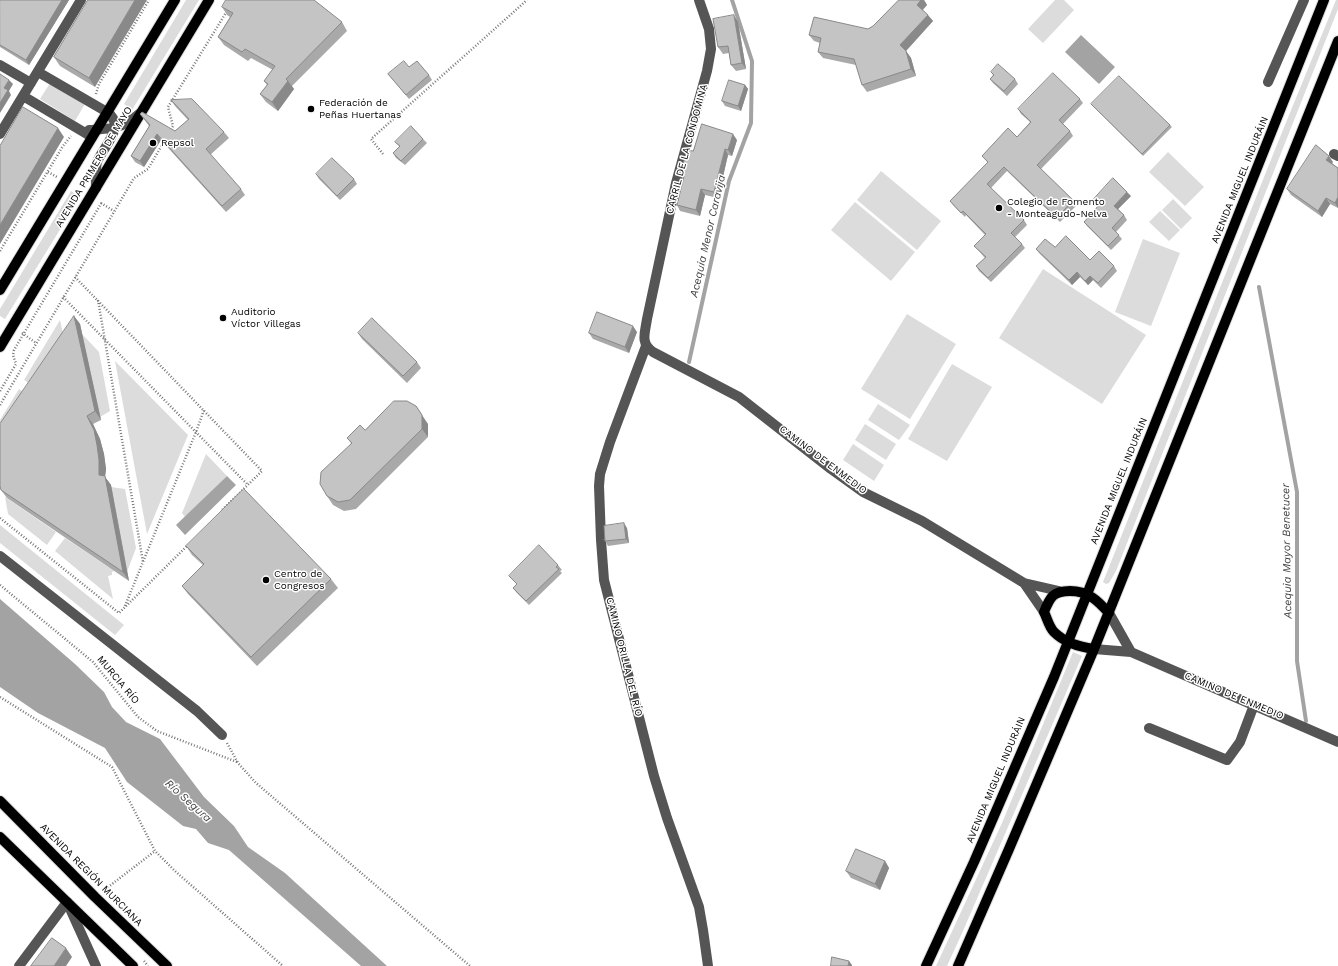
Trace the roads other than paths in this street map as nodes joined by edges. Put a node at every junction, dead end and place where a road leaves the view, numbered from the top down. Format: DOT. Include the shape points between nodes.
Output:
graph roads {
  1 [pos="81,0"];
  2 [pos="174,0"];
  3 [pos="209,0"];
  4 [pos="699,0"];
  5 [pos="1304,0"];
  6 [pos="1324,0"];
  7 [pos="1338,41"];
  8 [pos="0,65"];
  9 [pos="38,72"];
  10 [pos="1268,82"];
  11 [pos="31,83"];
  12 [pos="23,96"];
  13 [pos="107,112"];
  14 [pos="141,112"];
  15 [pos="115,128"];
  16 [pos="0,134"];
  17 [pos="94,134"];
  18 [pos="96,188"];
  19 [pos="0,290"];
  20 [pos="646,346"];
  21 [pos="0,347"];
  22 [pos="0,556"];
  23 [pos="1024,583"];
  24 [pos="1059,591"];
  25 [pos="1087,594"];
  26 [pos="1044,612"];
  27 [pos="1109,613"];
  28 [pos="1068,643"];
  29 [pos="1094,649"];
  30 [pos="1131,652"];
  31 [pos="1254,705"];
  32 [pos="1149,728"];
  33 [pos="222,735"];
  34 [pos="1338,742"];
  35 [pos="0,801"];
  36 [pos="0,837"];
  37 [pos="67,902"];
  38 [pos="19,966"];
  39 [pos="96,966"];
  40 [pos="133,966"];
  41 [pos="166,966"];
  42 [pos="708,966"];
  43 [pos="926,966"];
  44 [pos="958,966"];
  1 -- 9 [label="street"];
  2 -- 13 [label="main road, AVENIDA PRIMERO DE MAYO"];
  3 -- 14 [label="main road, AVENIDA PRIMERO DE MAYO"];
  4 -- 20 [label="street, CARRIL DE LA CONDOMINA" via="709,29 711,49 676,183 647,319 644,338"];
  5 -- 10 [label="street"];
  6 -- 25 [label="main road, AVENIDA MIGUEL INDURÁIN"];
  7 -- 27 [label="main road"];
  8 -- 11 [label="street"];
  9 -- 11 [label="street"];
  9 -- 13 [label="street"];
  11 -- 12 [label="street"];
  12 -- 16 [label="street"];
  12 -- 17 [label="street" via="77,129"];
  13 -- 15 [label="street" via="114,120"];
  13 -- 17 [label="main road, AVENIDA PRIMERO DE MAYO"];
  14 -- 15 [label="street" via="129,123"];
  14 -- 18 [label="main road, AVENIDA PRIMERO DE MAYO"];
  15 -- 17 [label="street"];
  15 -- 18 [label="street" via="98,161"];
  17 -- 19 [label="main road, AVENIDA PRIMERO DE MAYO"];
  18 -- 21 [label="main road, AVENIDA PRIMERO DE MAYO"];
  20 -- 23 [label="street, CAMINO DE ENMEDIO" via="738,397 863,492 922,520"];
  20 -- 42 [label="street, CAMINO ORILLA DEL RÍO" via="600,474 604,572 654,776 699,907"];
  22 -- 33 [label="street" via="197,711"];
  23 -- 24 [label="street"];
  23 -- 26 [label="street"];
  24 -- 25 [label="main road" via="1080,591"];
  24 -- 26 [label="main road" via="1049,599"];
  25 -- 27 [label="main road"];
  25 -- 28 [label="main road, AVENIDA MIGUEL INDURÁIN"];
  26 -- 28 [label="main road" via="1053,631"];
  27 -- 29 [label="main road"];
  27 -- 30 [label="street"];
  28 -- 29 [label="main road"];
  28 -- 43 [label="main road, AVENIDA MIGUEL INDURÁIN" via="974,862"];
  29 -- 30 [label="street, CAMINO DE ENMEDIO"];
  29 -- 44 [label="main road"];
  30 -- 31 [label="street, CAMINO DE ENMEDIO"];
  31 -- 32 [label="street" via="1240,742 1227,760"];
  31 -- 34 [label="street, CAMINO DE ENMEDIO"];
  35 -- 41 [label="main road, AVENIDA REGIÓN MURCIANA"];
  36 -- 37 [label="main road"];
  37 -- 38 [label="street"];
  37 -- 39 [label="street"];
  37 -- 40 [label="main road"];
}
